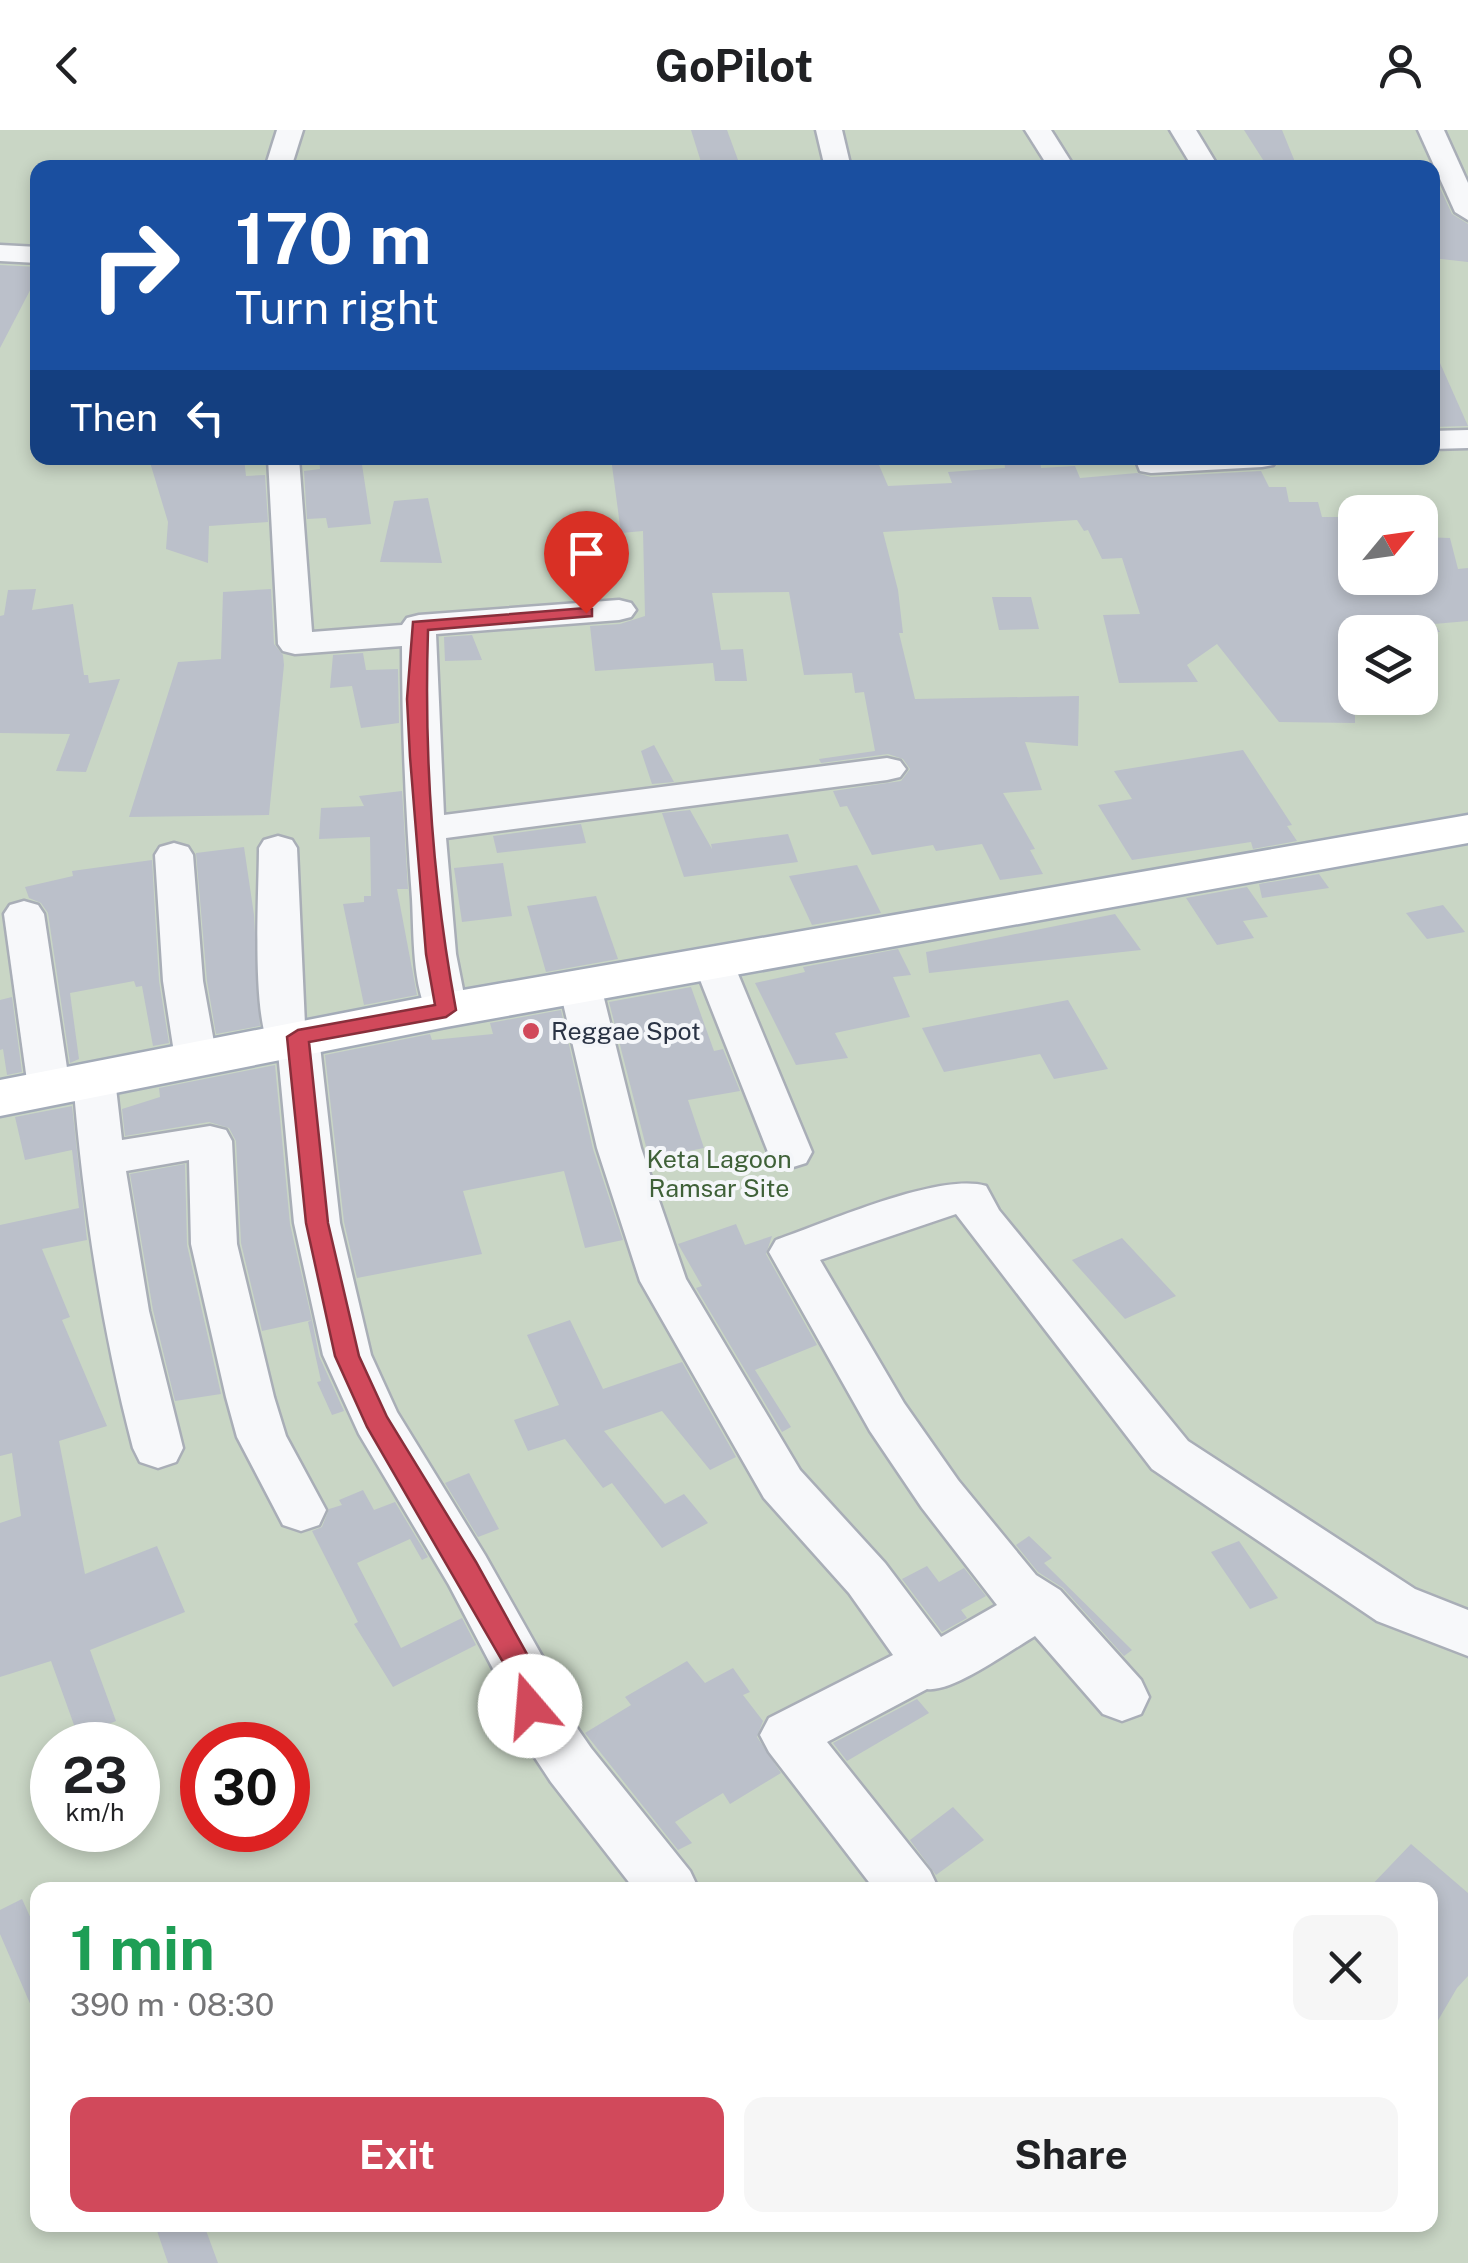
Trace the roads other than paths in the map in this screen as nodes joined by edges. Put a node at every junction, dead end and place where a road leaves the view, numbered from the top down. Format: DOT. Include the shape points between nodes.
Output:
graph roads {
  1 [pos="290,130"];
  2 [pos="829,130"];
  3 [pos="1038,130"];
  4 [pos="1182,130"];
  5 [pos="1431,130"];
  6 [pos="281,160"];
  7 [pos="836,160"];
  8 [pos="1057,160"];
  9 [pos="1201,160"];
  10 [pos="1468,212"];
  11 [pos="0,253"];
  12 [pos="30,255"];
  13 [pos="1468,439"];
  14 [pos="1440,440"];
  15 [pos="284,465"];
  16 [pos="619,610"];
  17 [pos="419,634"];
  18 [pos="887,769"];
  19 [pos="428,829"];
  20 [pos="1468,830"];
  21 [pos="278,848"];
  22 [pos="174,854"];
  23 [pos="24,914"];
  24 [pos="713,962"];
  25 [pos="580,986"];
  26 [pos="446,1010"];
  27 [pos="292,1038"];
  28 [pos="196,1059"];
  29 [pos="71,1084"];
  30 [pos="0,1098"];
  31 [pos="790,1152"];
  32 [pos="101,1159"];
  33 [pos="158,1448"];
  34 [pos="301,1510"];
  35 [pos="1041,1606"];
  36 [pos="1468,1633"];
  37 [pos="928,1662"];
  38 [pos="1122,1698"];
  39 [pos="664,1882"];
  40 [pos="904,1882"];
  1 -- 6 [label="street"];
  2 -- 7 [label="street"];
  3 -- 8 [label="street"];
  4 -- 9 [label="street"];
  5 -- 10 [label="street"];
  11 -- 12 [label="street"];
  13 -- 14 [label="street"];
  15 -- 17 [label="street" via="295,644"];
  16 -- 17 [label="street" via="419,625"];
  17 -- 19 [label="street" via="416,699"];
  18 -- 19 [label="street"];
  19 -- 26 [label="street"];
  20 -- 24 [label="main road"];
  21 -- 27 [label="street" via="281,997"];
  22 -- 28 [label="street" via="182,981"];
  23 -- 29 [label="street"];
  24 -- 25 [label="main road"];
  24 -- 31 [label="street"];
  25 -- 26 [label="main road"];
  25 -- 37 [label="street" via="624,1164 663,1281 782,1484 867,1578"];
  26 -- 27 [label="main road"];
  27 -- 28 [label="main road"];
  27 -- 39 [label="street" via="317,1223 347,1356 376,1420 528,1682 530,1706"];
  28 -- 29 [label="main road"];
  29 -- 30 [label="main road"];
  29 -- 32 [label="street"];
  32 -- 33 [label="street"];
  32 -- 34 [label="street" via="210,1141 214,1244 246,1380 262,1437"];
  35 -- 36 [label="street" via="1017,1591 940,1494 792,1252 948,1198 970,1197 1170,1456 1396,1604"];
  35 -- 37 [label="street" via="933,1668"];
  35 -- 38 [label="street"];
  37 -- 40 [label="street" via="788,1735"];
}
